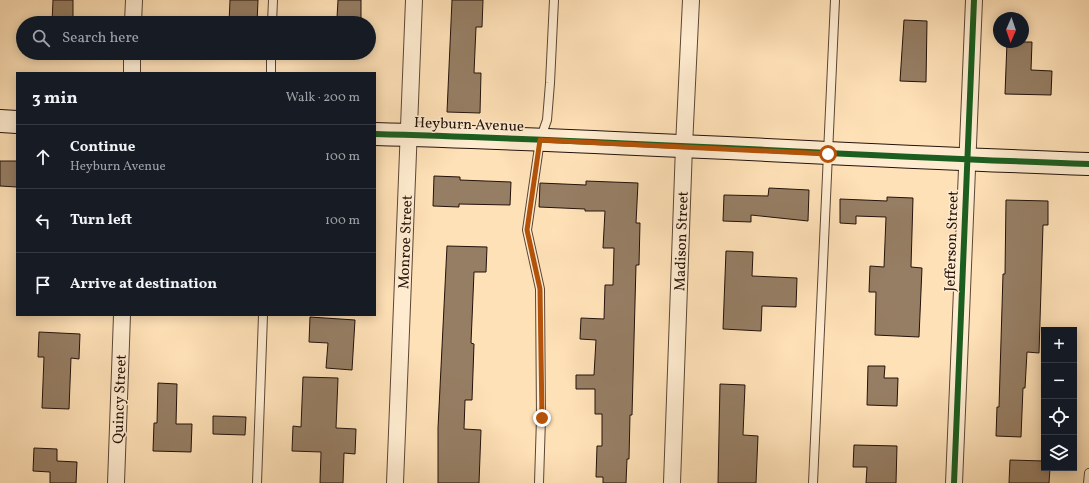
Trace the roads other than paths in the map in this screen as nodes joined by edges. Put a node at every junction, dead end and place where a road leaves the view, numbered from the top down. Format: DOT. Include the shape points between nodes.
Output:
graph roads {
  1 [pos="134,0"];
  2 [pos="273,0"];
  3 [pos="414,0"];
  4 [pos="554,0"];
  5 [pos="691,0"];
  6 [pos="835,0"];
  7 [pos="974,0"];
  8 [pos="134,16"];
  9 [pos="272,16"];
  10 [pos="132,60"];
  11 [pos="271,60"];
  12 [pos="132,72"];
  13 [pos="271,72"];
  14 [pos="0,121"];
  15 [pos="16,122"];
  16 [pos="376,134"];
  17 [pos="409,135"];
  18 [pos="540,140"];
  19 [pos="684,146"];
  20 [pos="828,154"];
  21 [pos="967,160"];
  22 [pos="1089,164"];
  23 [pos="122,316"];
  24 [pos="262,316"];
  25 [pos="1089,473"];
  26 [pos="116,483"];
  27 [pos="257,483"];
  28 [pos="395,483"];
  29 [pos="539,483"];
  30 [pos="672,483"];
  31 [pos="813,483"];
  32 [pos="954,483"];
  33 [pos="1088,483"];
  1 -- 8 [label="street"];
  2 -- 9 [label="lane"];
  3 -- 17 [label="street, Monroe Street"];
  4 -- 18 [label="lane" via="550,90 547,120"];
  5 -- 19 [label="street, Madison Street"];
  6 -- 20 [label="lane"];
  7 -- 21 [label="street, Jefferson Street"];
  10 -- 12 [label="street"];
  11 -- 13 [label="lane"];
  14 -- 15 [label="street"];
  16 -- 17 [label="street, Heyburn Avenue"];
  17 -- 18 [label="street, Heyburn Avenue"];
  17 -- 28 [label="street, Monroe Street"];
  18 -- 19 [label="street, Heyburn Avenue"];
  18 -- 29 [label="lane" via="527,230 540,289 542,418"];
  19 -- 20 [label="street, Heyburn Avenue"];
  19 -- 30 [label="street, Madison Street"];
  20 -- 21 [label="street, Heyburn Avenue"];
  20 -- 31 [label="lane"];
  21 -- 22 [label="street, Heyburn Avenue"];
  21 -- 32 [label="street, Jefferson Street"];
  23 -- 26 [label="street, Quincy Street"];
  24 -- 27 [label="lane"];
  25 -- 33 [label="lane"];
}
